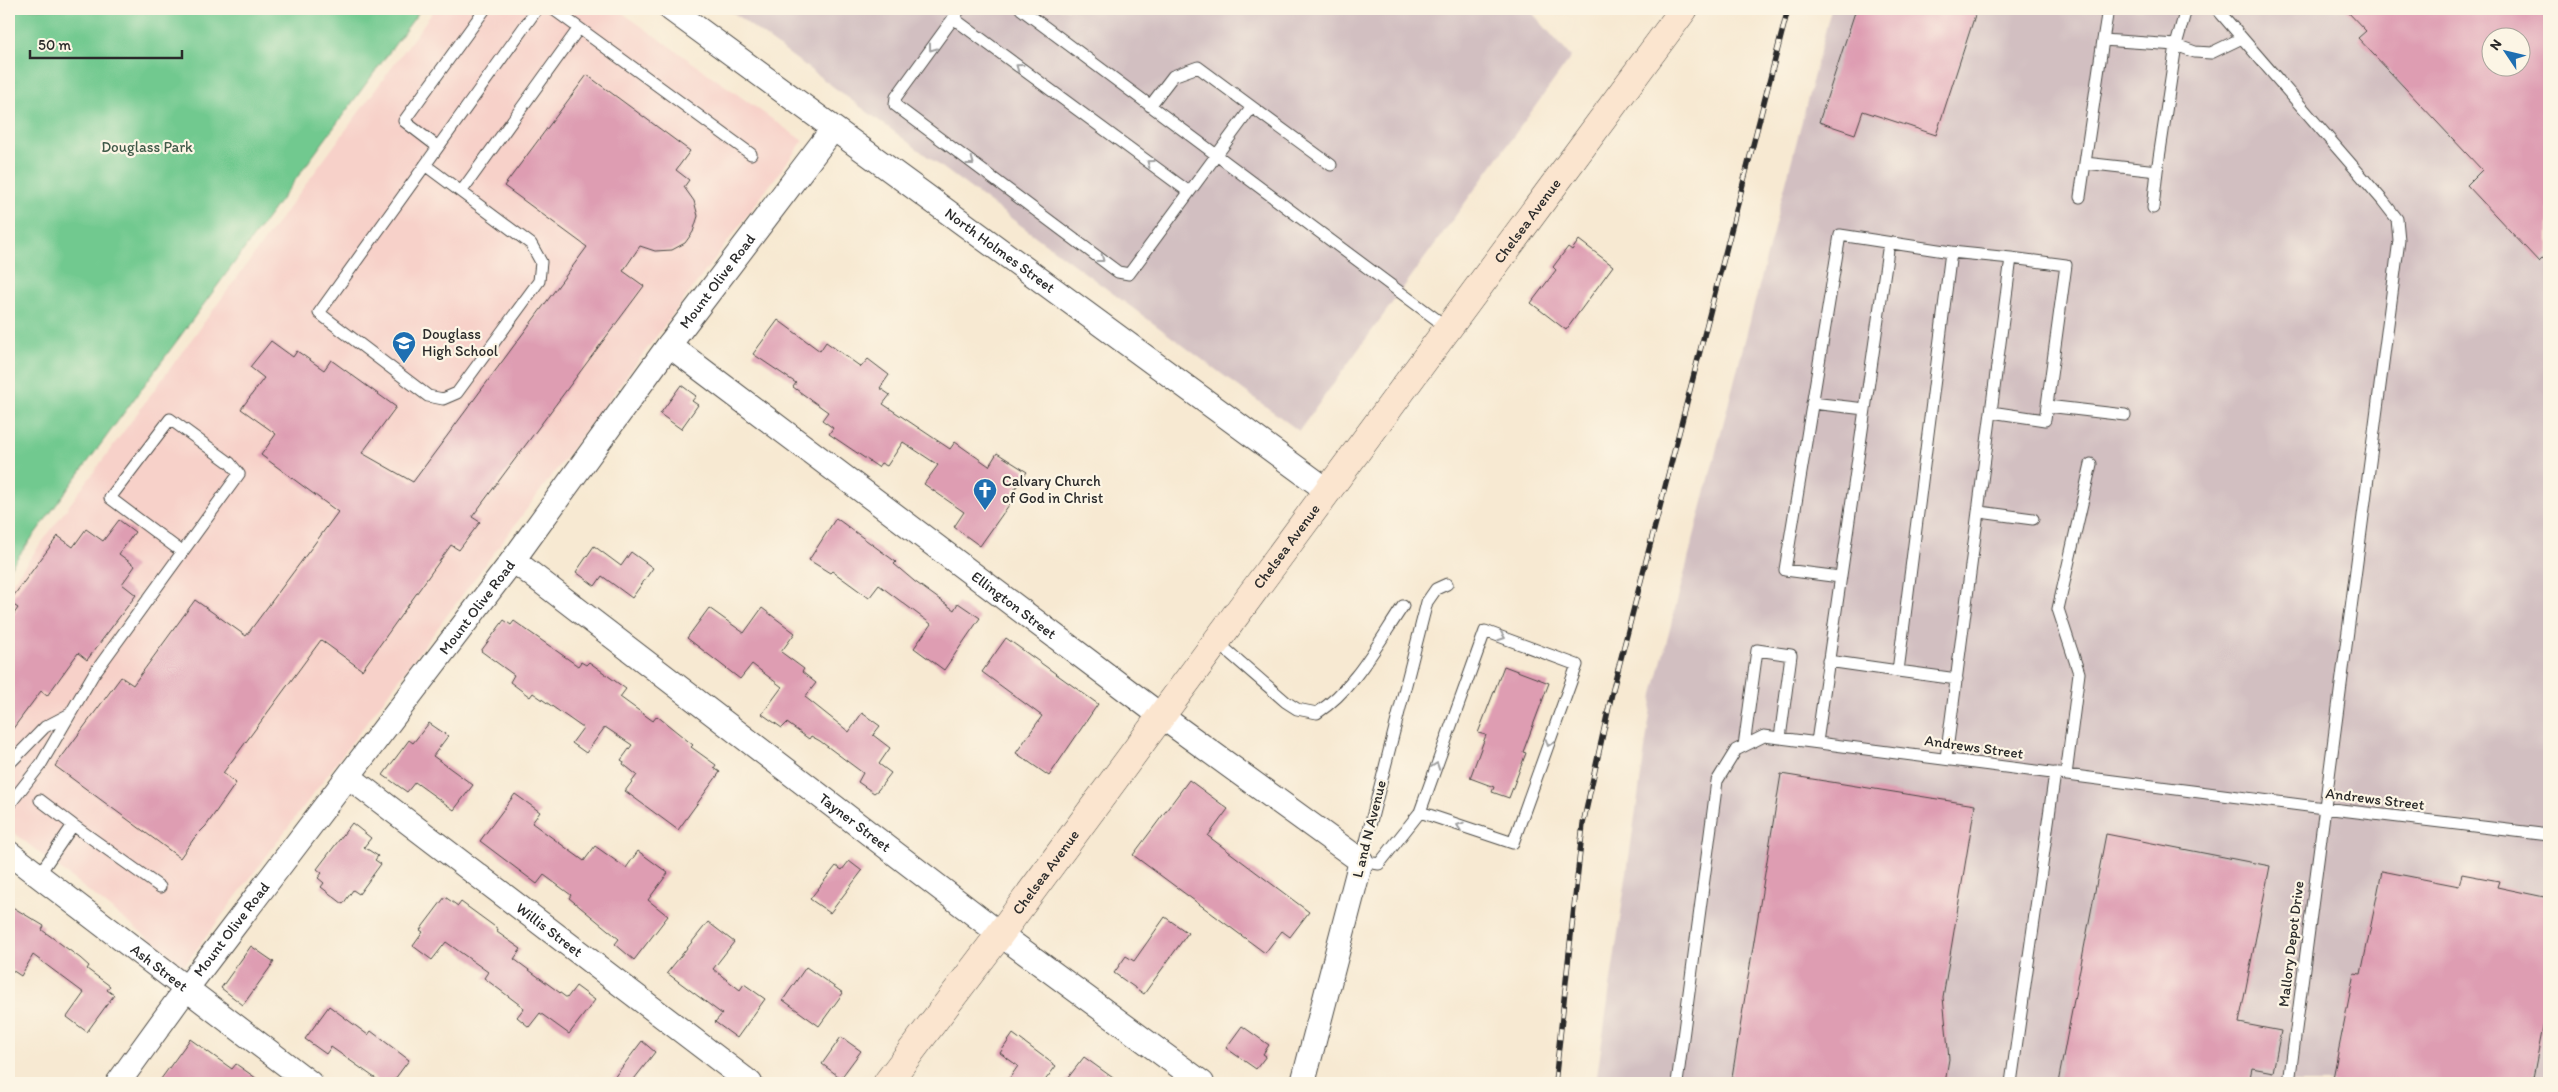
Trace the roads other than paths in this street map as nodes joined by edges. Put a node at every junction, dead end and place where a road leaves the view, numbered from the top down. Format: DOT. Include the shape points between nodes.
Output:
graph roads {
  1 [pos="485,9"];
  2 [pos="537,9"];
  3 [pos="553,9"];
  4 [pos="671,9"];
  5 [pos="1021,9"];
  6 [pos="1684,9"];
  7 [pos="2108,9"];
  8 [pos="2186,9"];
  9 [pos="2217,9"];
  10 [pos="957,13"];
  11 [pos="579,28"];
  12 [pos="2242,38"];
  13 [pos="2103,40"];
  14 [pos="2176,45"];
  15 [pos="1150,106"];
  16 [pos="1252,107"];
  17 [pos="832,129"];
  18 [pos="438,147"];
  19 [pos="751,154"];
  20 [pos="1216,156"];
  21 [pos="2085,163"];
  22 [pos="425,165"];
  23 [pos="1331,165"];
  24 [pos="2157,171"];
  25 [pos="461,192"];
  26 [pos="1189,192"];
  27 [pos="2080,197"];
  28 [pos="2153,208"];
  29 [pos="1889,243"];
  30 [pos="1951,252"];
  31 [pos="2010,258"];
  32 [pos="1449,329"];
  33 [pos="669,345"];
  34 [pos="1812,403"];
  35 [pos="2047,406"];
  36 [pos="1865,409"];
  37 [pos="1991,412"];
  38 [pos="2125,415"];
  39 [pos="2092,464"];
  40 [pos="1328,491"];
  41 [pos="1980,512"];
  42 [pos="2033,519"];
  43 [pos="182,552"];
  44 [pos="513,560"];
  45 [pos="1840,577"];
  46 [pos="1447,584"];
  47 [pos="1403,606"];
  48 [pos="1216,641"];
  49 [pos="1828,661"];
  50 [pos="1898,671"];
  51 [pos="1957,679"];
  52 [pos="70,714"];
  53 [pos="1161,716"];
  54 [pos="1780,738"];
  55 [pos="1816,742"];
  56 [pos="1744,746"];
  57 [pos="1946,758"];
  58 [pos="10,762"];
  59 [pos="2060,774"];
  60 [pos="349,777"];
  61 [pos="13,791"];
  62 [pos="40,800"];
  63 [pos="9,805"];
  64 [pos="2324,808"];
  65 [pos="1420,812"];
  66 [pos="73,825"];
  67 [pos="2549,835"];
  68 [pos="9,853"];
  69 [pos="1361,861"];
  70 [pos="38,876"];
  71 [pos="160,887"];
  72 [pos="1000,934"];
  73 [pos="186,989"];
  74 [pos="118,1083"];
  75 [pos="310,1083"];
  76 [pos="750,1083"];
  77 [pos="887,1083"];
  78 [pos="1200,1083"];
  79 [pos="1304,1083"];
  80 [pos="1678,1083"];
  81 [pos="2011,1083"];
  82 [pos="2289,1083"];
  1 -- 18 [label="lane" via="404,121"];
  2 -- 18 [label="lane"];
  3 -- 11 [label="lane"];
  4 -- 17 [label="street, North Holmes Street"];
  5 -- 15 [label="lane"];
  6 -- 32 [label="main road, Chelsea Avenue"];
  7 -- 13 [label="lane"];
  8 -- 14 [label="lane"];
  9 -- 12 [label="lane, Mallory Depot Drive"];
  26 -- 10 [label="lane, one-way"];
  10 -- 26 [label="lane, one-way" via="896,97 895,105 1118,272 1129,274"];
  11 -- 19 [label="lane"];
  11 -- 25 [label="lane"];
  12 -- 14 [label="lane" via="2211,53 2195,52"];
  12 -- 64 [label="lane, Mallory Depot Drive" via="2383,201 2396,219 2399,240"];
  13 -- 14 [label="lane"];
  13 -- 21 [label="lane"];
  14 -- 24 [label="lane"];
  15 -- 16 [label="lane" via="1173,76 1198,67"];
  15 -- 20 [label="lane"];
  16 -- 20 [label="lane"];
  16 -- 23 [label="lane"];
  17 -- 33 [label="street, Mount Olive Road"];
  17 -- 40 [label="street, North Holmes Street"];
  18 -- 22 [label="lane"];
  20 -- 26 [label="lane"];
  20 -- 32 [label="lane"];
  21 -- 24 [label="lane"];
  21 -- 27 [label="lane"];
  22 -- 25 [label="lane"];
  22 -- 25 [label="lane" via="320,313 428,396 443,398 457,393 539,281 541,262 530,244"];
  24 -- 28 [label="lane"];
  29 -- 30 [label="lane"];
  29 -- 34 [label="lane" via="1840,235"];
  29 -- 36 [label="lane"];
  30 -- 31 [label="lane"];
  30 -- 50 [label="lane"];
  31 -- 35 [label="lane" via="2066,265"];
  31 -- 37 [label="lane"];
  32 -- 40 [label="main road, Chelsea Avenue"];
  33 -- 44 [label="street, Mount Olive Road"];
  33 -- 53 [label="street, Ellington Street"];
  34 -- 36 [label="lane"];
  34 -- 45 [label="lane" via="1785,570"];
  35 -- 37 [label="lane" via="2045,420"];
  35 -- 38 [label="lane"];
  36 -- 45 [label="lane"];
  37 -- 41 [label="lane"];
  39 -- 59 [label="lane" via="2058,609 2079,673"];
  40 -- 48 [label="main road, Chelsea Avenue"];
  41 -- 42 [label="lane"];
  41 -- 51 [label="lane"];
  43 -- 43 [label="lane" via="239,474 230,463 170,419 110,498"];
  43 -- 52 [label="lane" via="93,675"];
  44 -- 60 [label="street, Mount Olive Road"];
  44 -- 72 [label="street, Tayner Street"];
  45 -- 49 [label="lane"];
  46 -- 69 [label="lane, L and N Avenue" via="1436,589 1428,602"];
  47 -- 48 [label="lane" via="1360,670 1330,704 1317,713 1291,706"];
  48 -- 53 [label="main road, Chelsea Avenue"];
  49 -- 50 [label="lane"];
  49 -- 55 [label="lane"];
  50 -- 51 [label="lane"];
  51 -- 57 [label="lane"];
  52 -- 58 [label="lane" via="45,727"];
  52 -- 61 [label="lane" via="41,764"];
  53 -- 69 [label="street, Ellington Street"];
  53 -- 72 [label="main road, Chelsea Avenue"];
  54 -- 55 [label="lane, Andrews Street"];
  54 -- 56 [label="lane, Andrews Street" via="1764,736"];
  54 -- 56 [label="lane" via="1791,655 1757,650"];
  55 -- 57 [label="lane, Andrews Street"];
  56 -- 80 [label="lane, Andrews Street" via="1736,750 1717,781"];
  57 -- 59 [label="lane, Andrews Street"];
  59 -- 64 [label="lane, Andrews Street"];
  59 -- 81 [label="lane"];
  60 -- 73 [label="street, Mount Olive Road"];
  60 -- 76 [label="street, Willis Street"];
  61 -- 63 [label="lane"];
  62 -- 66 [label="lane"];
  64 -- 67 [label="lane, Andrews Street"];
  64 -- 82 [label="lane, Mallory Depot Drive"];
  65 -- 65 [label="lane, one-way" via="1484,631 1577,665 1513,843"];
  65 -- 69 [label="lane" via="1379,864"];
  66 -- 70 [label="lane"];
  66 -- 71 [label="lane"];
  68 -- 70 [label="street, Ash Street"];
  69 -- 79 [label="street, L and N Avenue"];
  70 -- 73 [label="street, Ash Street"];
  72 -- 77 [label="main road, Chelsea Avenue"];
  72 -- 78 [label="street, Tayner Street"];
  73 -- 74 [label="street, Mount Olive Road"];
  73 -- 75 [label="street, Ash Street"];
}
